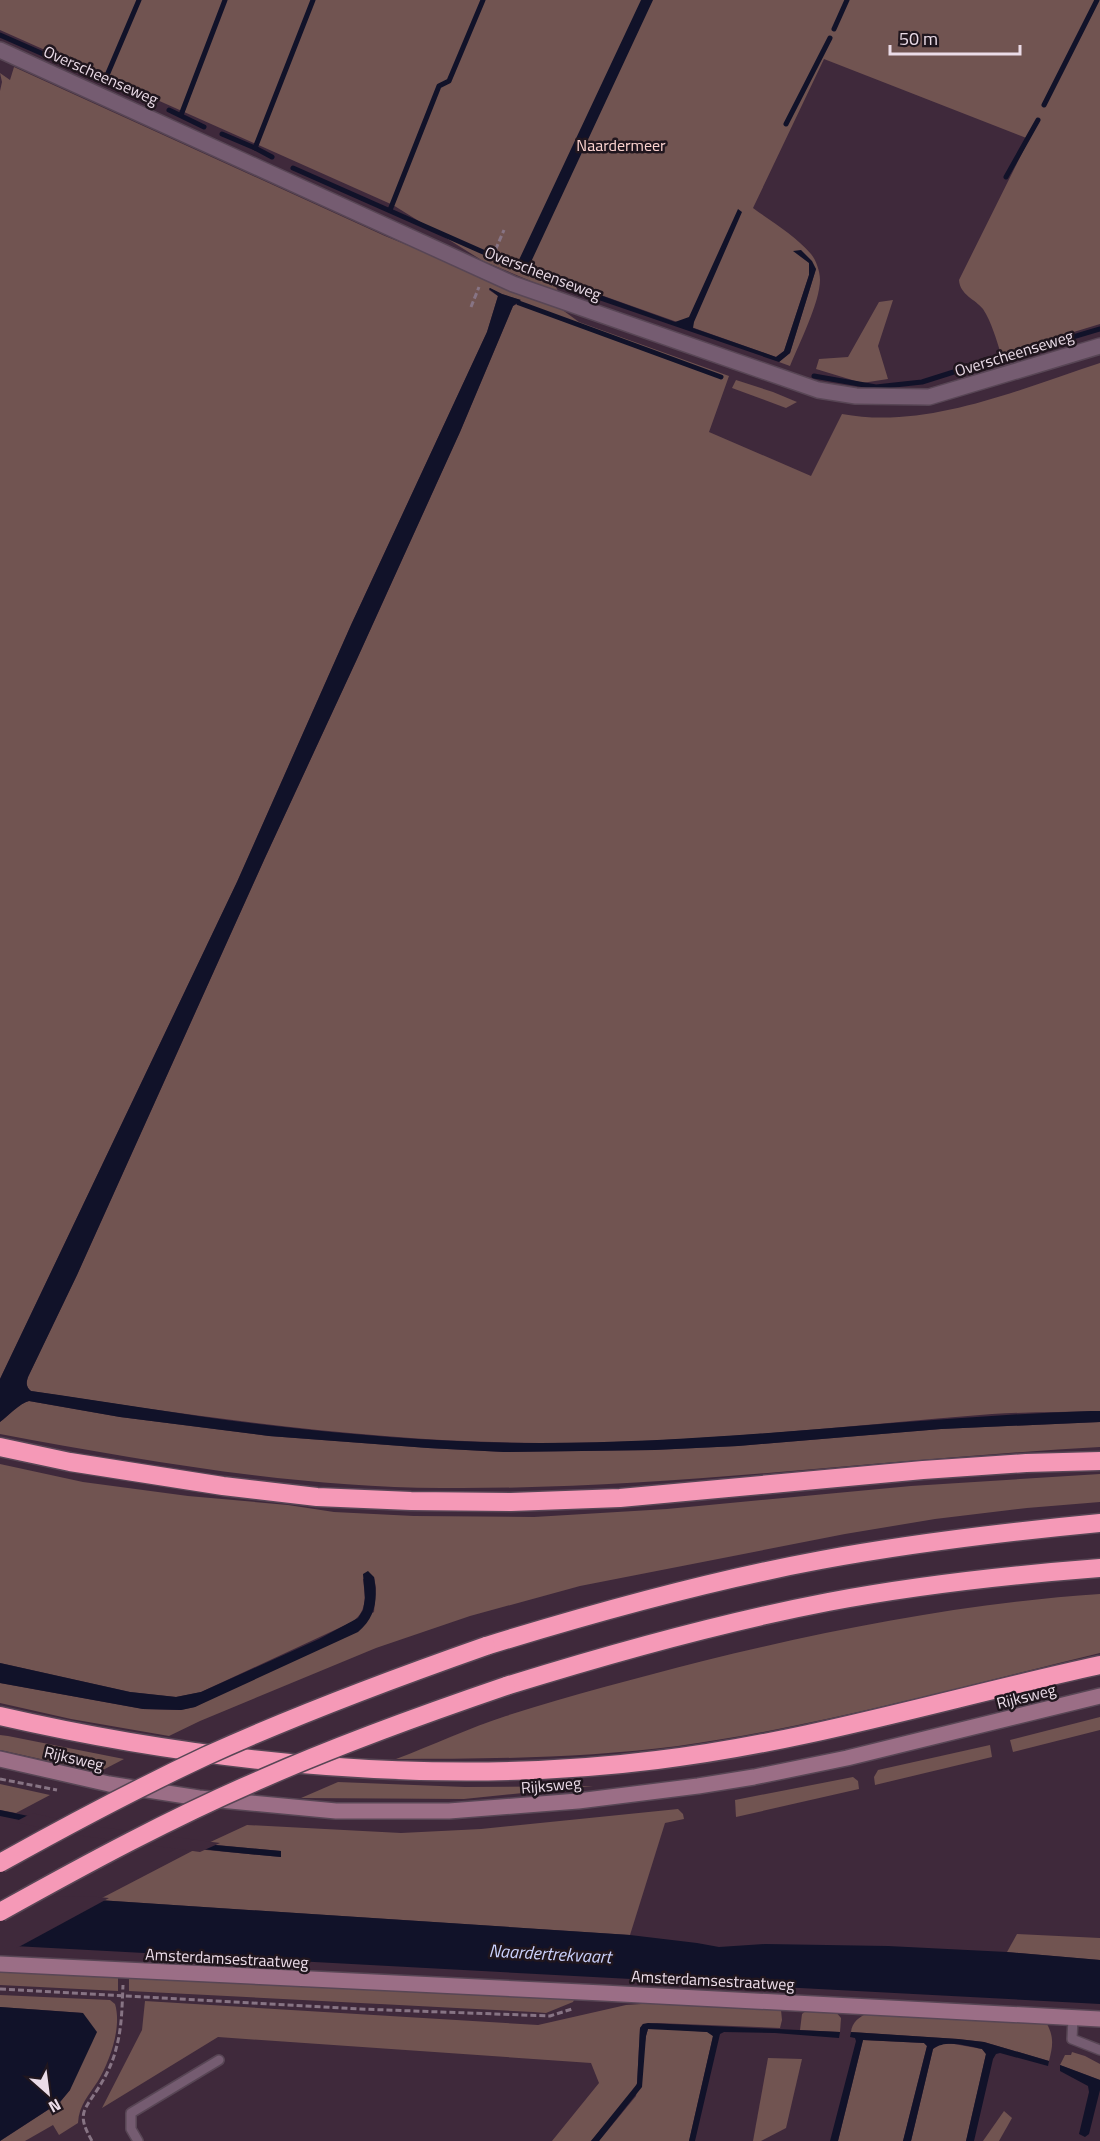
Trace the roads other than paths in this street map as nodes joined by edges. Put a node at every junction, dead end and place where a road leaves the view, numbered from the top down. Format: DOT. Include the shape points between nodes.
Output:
graph roads {
  1 [pos="0,50"];
  2 [pos="1100,346"];
  3 [pos="0,1447"];
  4 [pos="1100,1461"];
  5 [pos="1100,1523"];
  6 [pos="1100,1568"];
  7 [pos="1100,1665"];
  8 [pos="1100,1696"];
  9 [pos="0,1716"];
  10 [pos="0,1760"];
  11 [pos="0,1863"];
  12 [pos="0,1912"];
  13 [pos="0,1964"];
  14 [pos="1073,2018"];
  15 [pos="1100,2019"];
  16 [pos="1100,2049"];
  17 [pos="219,2060"];
  18 [pos="138,2141"];
  1 -- 2 [label="street, Overscheenseweg" via="513,284 818,390 856,396 929,397"];
  3 -- 4 [label="highway" via="223,1486 317,1497 411,1501 620,1498 923,1470"];
  5 -- 11 [label="highway, bridge" via="996,1533 820,1560 689,1588 486,1646 348,1696 207,1756 107,1804"];
  6 -- 12 [label="highway, bridge" via="990,1577 829,1602 624,1650 506,1686 376,1732 264,1778 154,1829"];
  7 -- 9 [label="highway" via="782,1740 659,1760 553,1769 450,1772 357,1768 135,1743"];
  8 -- 10 [label="main road, Rijksweg" via="866,1754 754,1777 578,1801 449,1811 336,1811 199,1798 109,1784"];
  13 -- 14 [label="main road, Amsterdamsestraatweg"];
  14 -- 15 [label="main road, Amsterdamsestraatweg"];
  14 -- 16 [label="lane" via="1071,2039"];
  17 -- 18 [label="lane" via="131,2113 131,2129"];
}
